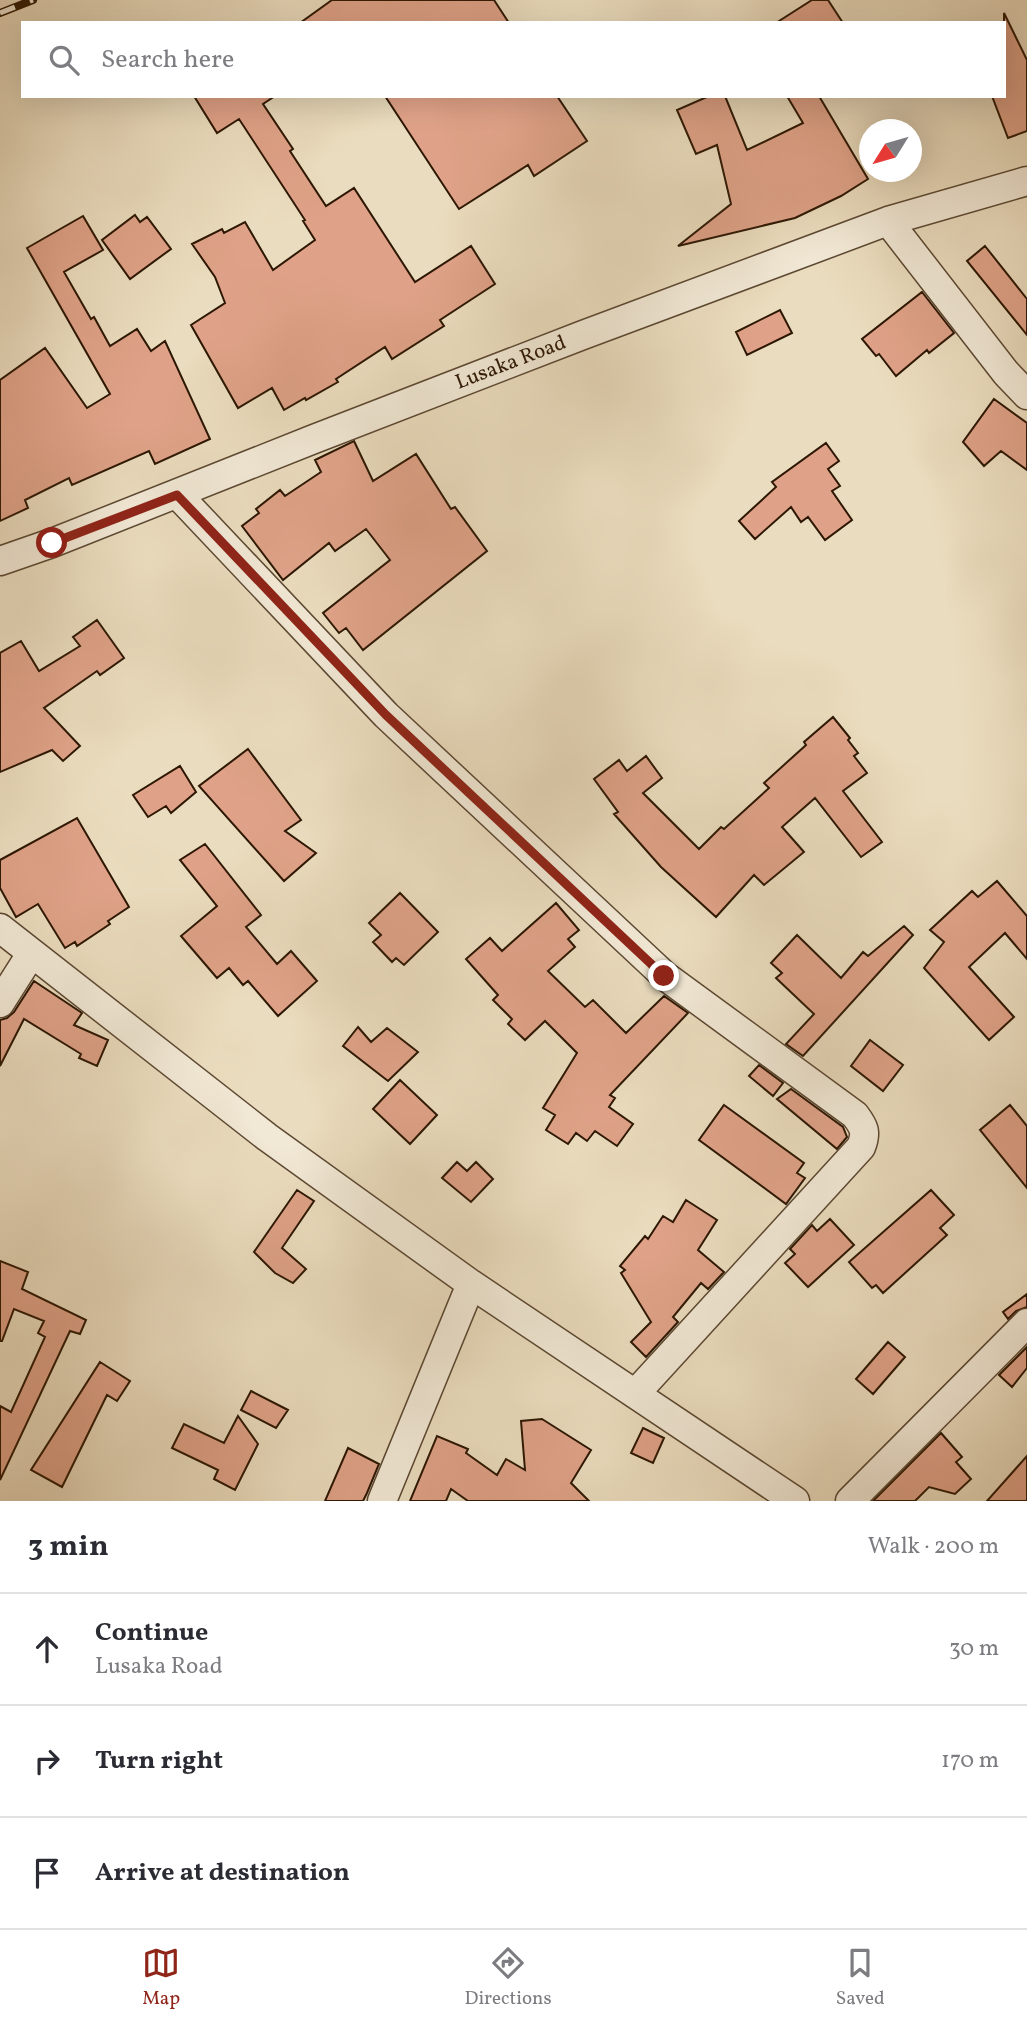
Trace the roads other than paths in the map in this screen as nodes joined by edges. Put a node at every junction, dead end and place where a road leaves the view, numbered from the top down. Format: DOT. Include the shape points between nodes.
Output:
graph roads {
  1 [pos="1027,181"];
  2 [pos="888,221"];
  3 [pos="1027,395"];
  4 [pos="177,495"];
  5 [pos="0,561"];
  6 [pos="0,928"];
  7 [pos="31,954"];
  8 [pos="0,1003"];
  9 [pos="471,1284"];
  10 [pos="1027,1323"];
  11 [pos="635,1394"];
  12 [pos="382,1501"];
  13 [pos="795,1501"];
  14 [pos="850,1501"];
  1 -- 2 [label="street, Lusaka Road"];
  2 -- 3 [label="street"];
  2 -- 4 [label="street, Lusaka Road"];
  4 -- 5 [label="street, Lusaka Road"];
  4 -- 11 [label="street" via="386,715 664,976 855,1115 864,1127 861,1147"];
  6 -- 7 [label="street"];
  7 -- 8 [label="street"];
  7 -- 9 [label="street" via="267,1137"];
  9 -- 11 [label="street"];
  9 -- 12 [label="street"];
  10 -- 14 [label="street"];
  11 -- 13 [label="street"];
}
